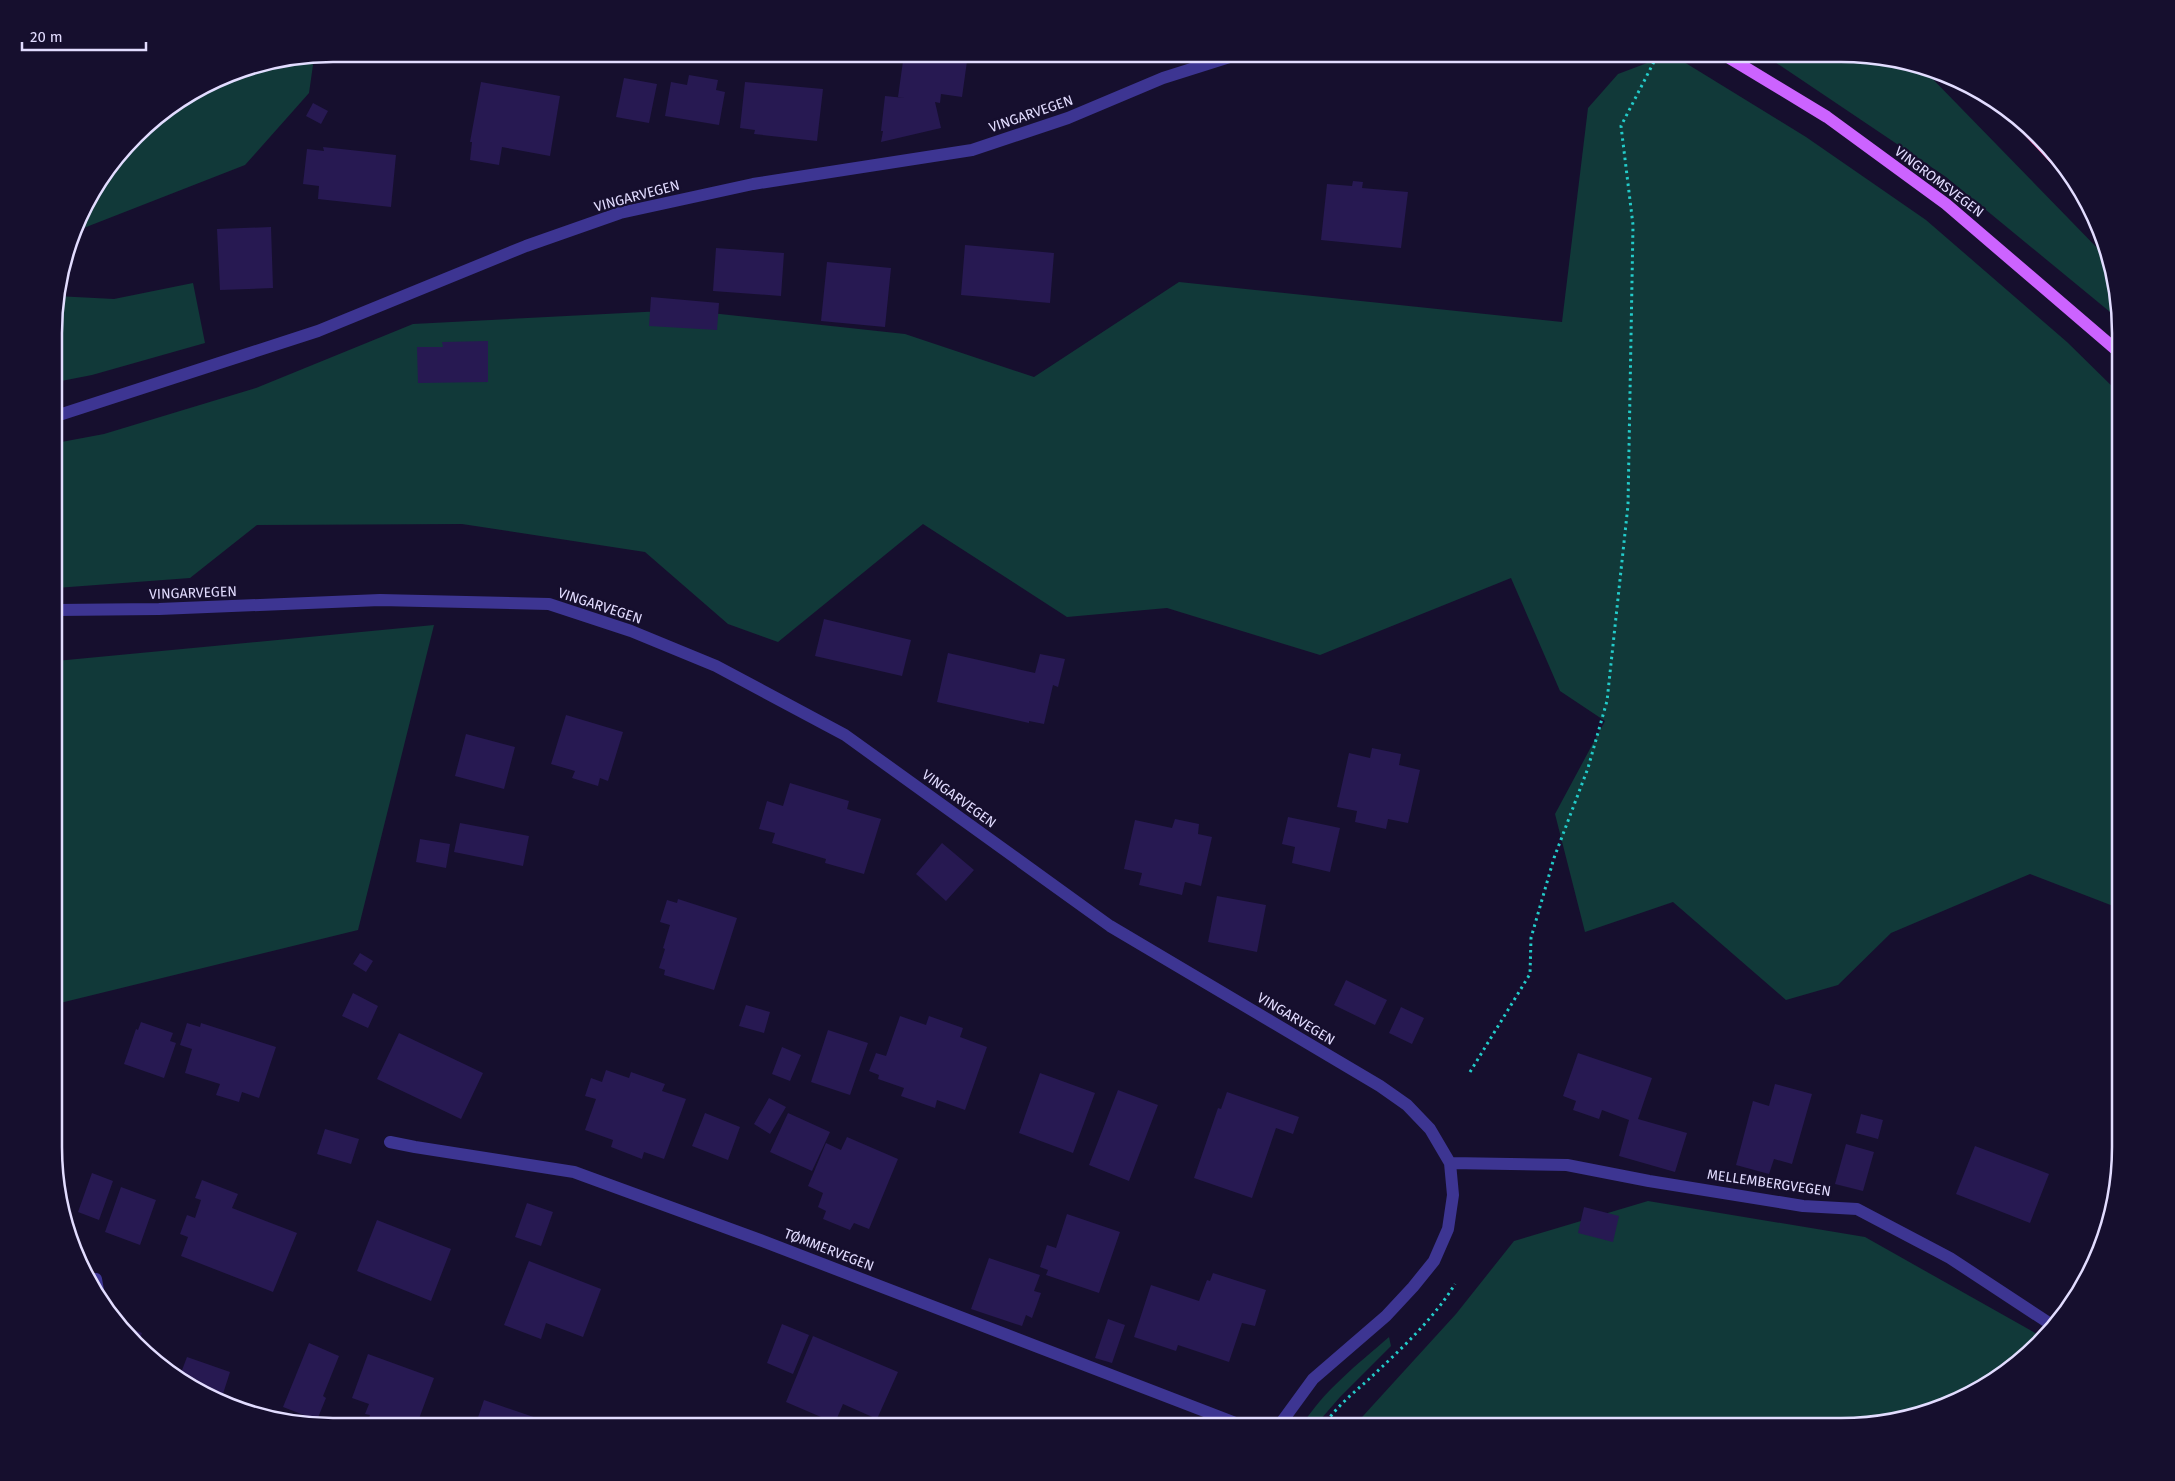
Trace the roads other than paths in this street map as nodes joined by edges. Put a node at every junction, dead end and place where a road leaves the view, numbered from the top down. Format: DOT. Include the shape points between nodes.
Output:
graph roads {
  1 [pos="1211,63"];
  2 [pos="1738,63"];
  3 [pos="2112,346"];
  4 [pos="63,414"];
  5 [pos="63,610"];
  6 [pos="390,1142"];
  7 [pos="1450,1162"];
  8 [pos="2048,1322"];
  9 [pos="1223,1418"];
  10 [pos="1285,1418"];
  1 -- 4 [label="street, VINGARVEGEN" via="1164,78 1068,118 972,150 753,184 620,214 526,246 318,332"];
  2 -- 3 [label="main road, VINGROMSVEGEN" via="1827,117 1946,204"];
  5 -- 7 [label="street, VINGARVEGEN" via="380,600 549,604 631,631 716,666 845,736 1110,926 1407,1105 1430,1130"];
  6 -- 9 [label="street, TØMMERVEGEN" via="574,1172"];
  7 -- 8 [label="street, MELLEMBERGVEGEN" via="1567,1165 1803,1206 1857,1209 1950,1258"];
  7 -- 10 [label="street, VINGARVEGEN" via="1453,1195 1448,1229 1434,1261 1386,1316 1313,1379"];
}
